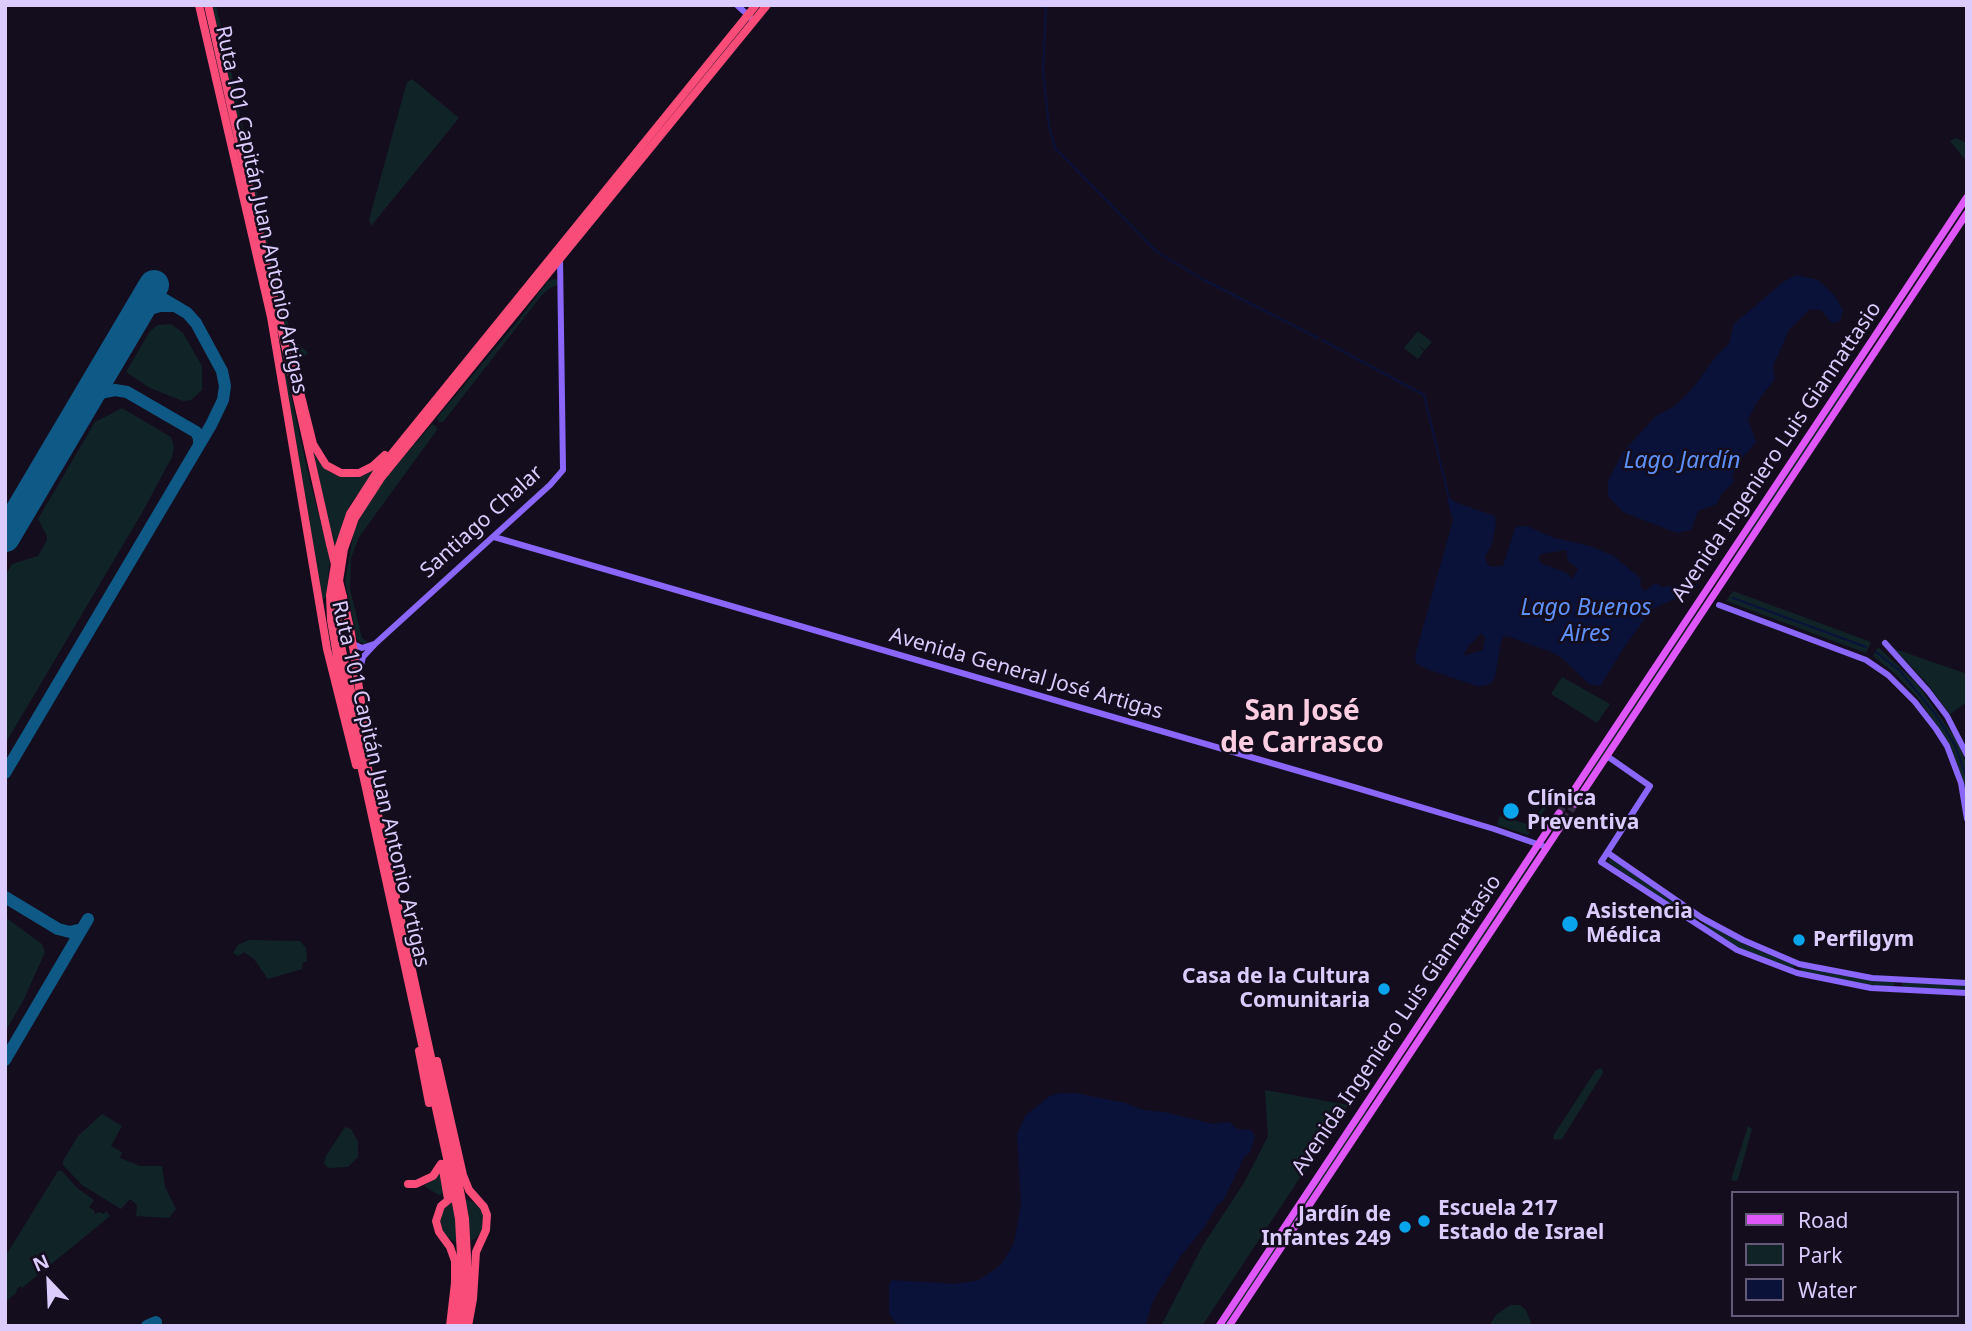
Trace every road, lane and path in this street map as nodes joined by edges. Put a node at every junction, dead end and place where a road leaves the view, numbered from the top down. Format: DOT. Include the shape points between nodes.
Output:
graph roads {
  1 [pos="199,5"];
  2 [pos="208,5"];
  3 [pos="737,5"];
  4 [pos="756,5"];
  5 [pos="767,5"];
  6 [pos="751,18"];
  7 [pos="1967,197"];
  8 [pos="1967,214"];
  9 [pos="559,248"];
  10 [pos="560,259"];
  11 [pos="544,279"];
  12 [pos="562,280"];
  13 [pos="270,282"];
  14 [pos="408,435"];
  15 [pos="494,537"];
  16 [pos="1719,605"];
  17 [pos="376,643"];
  18 [pos="1885,643"];
  19 [pos="353,644"];
  20 [pos="358,678"];
  21 [pos="1967,755"];
  22 [pos="1607,756"];
  23 [pos="371,780"];
  24 [pos="367,794"];
  25 [pos="1570,796"];
  26 [pos="1575,804"];
  27 [pos="1559,813"];
  28 [pos="1967,819"];
  29 [pos="1565,820"];
  30 [pos="1538,844"];
  31 [pos="1547,847"];
  32 [pos="1608,853"];
  33 [pos="1967,983"];
  34 [pos="1967,993"];
  35 [pos="420,1018"];
  36 [pos="442,1161"];
  37 [pos="408,1184"];
  38 [pos="475,1198"];
  39 [pos="448,1199"];
  40 [pos="481,1237"];
  41 [pos="446,1241"];
  42 [pos="464,1256"];
  43 [pos="450,1326"];
  44 [pos="455,1326"];
  45 [pos="461,1326"];
  46 [pos="468,1326"];
  47 [pos="1219,1326"];
  48 [pos="1229,1326"];
  1 -- 24 [label="highway, Ruta 101 Capitán Juan Antonio Artigas" via="271,317 332,675"];
  2 -- 13 [label="highway, Ruta 101 Capitán Juan Antonio Artigas"];
  3 -- 6 [label="street"];
  4 -- 6 [label="highway"];
  5 -- 6 [label="highway"];
  6 -- 9 [label="highway"];
  6 -- 10 [label="highway"];
  7 -- 25 [label="main road, Avenida Ingeniero Luis Giannattasio"];
  8 -- 22 [label="main road, Avenida Ingeniero Luis Giannattasio"];
  9 -- 10 [label="street, Santiago Chalar"];
  9 -- 14 [label="highway"];
  10 -- 11 [label="highway"];
  10 -- 12 [label="street, Santiago Chalar"];
  11 -- 12 [label="street" via="555,276"];
  11 -- 23 [label="highway" via="381,478 349,533 337,610"];
  12 -- 15 [label="street, Santiago Chalar" via="564,466 558,478"];
  13 -- 14 [label="highway" via="313,444 323,462 341,473 365,471"];
  13 -- 19 [label="highway, Ruta 101 Capitán Juan Antonio Artigas, bridge"];
  14 -- 24 [label="highway" via="359,498 340,539 330,595 333,637"];
  15 -- 17 [label="street, Santiago Chalar"];
  15 -- 30 [label="street, Avenida General José Artigas"];
  16 -- 28 [label="street" via="1866,660 1888,675 1915,702 1947,746 1961,783"];
  17 -- 19 [label="street" via="362,648"];
  17 -- 20 [label="street, Santiago Chalar" via="361,661"];
  18 -- 21 [label="street" via="1947,716"];
  19 -- 20 [label="highway, Ruta 101 Capitán Juan Antonio Artigas"];
  20 -- 23 [label="highway, Ruta 101 Capitán Juan Antonio Artigas"];
  22 -- 26 [label="main road, Avenida Ingeniero Luis Giannattasio"];
  22 -- 32 [label="street" via="1650,786"];
  23 -- 35 [label="highway, Ruta 101 Capitán Juan Antonio Artigas"];
  24 -- 35 [label="highway, Ruta 101 Capitán Juan Antonio Artigas"];
  27 -- 30 [label="main road, Avenida Ingeniero Luis Giannattasio"];
  29 -- 31 [label="main road, Avenida Ingeniero Luis Giannattasio"];
  30 -- 31 [label="street, Avenida General José Artigas"];
  30 -- 47 [label="main road, Avenida Ingeniero Luis Giannattasio"];
  31 -- 48 [label="main road, Avenida Ingeniero Luis Giannattasio"];
  32 -- 33 [label="street" via="1702,918 1799,964 1872,978"];
  32 -- 34 [label="street" via="1601,862 1737,950 1797,974 1860,987"];
  35 -- 36 [label="highway" via="415,1026 421,1070"];
  35 -- 38 [label="highway" via="436,1056 463,1175"];
  35 -- 42 [label="highway, Ruta 101 Capitán Juan Antonio Artigas, bridge" via="465,1219"];
  36 -- 37 [label="highway" via="433,1177"];
  36 -- 39 [label="highway"];
  38 -- 39 [label="highway" via="460,1195"];
  38 -- 40 [label="highway" via="487,1215"];
  39 -- 41 [label="highway" via="440,1206 436,1221"];
  40 -- 41 [label="highway" via="464,1246"];
  40 -- 46 [label="highway" via="475,1252"];
  41 -- 43 [label="highway" via="455,1261"];
  42 -- 44 [label="highway, Ruta 101 Capitán Juan Antonio Artigas"];
  42 -- 45 [label="highway, Ruta 101 Capitán Juan Antonio Artigas" via="467,1288"];
}
